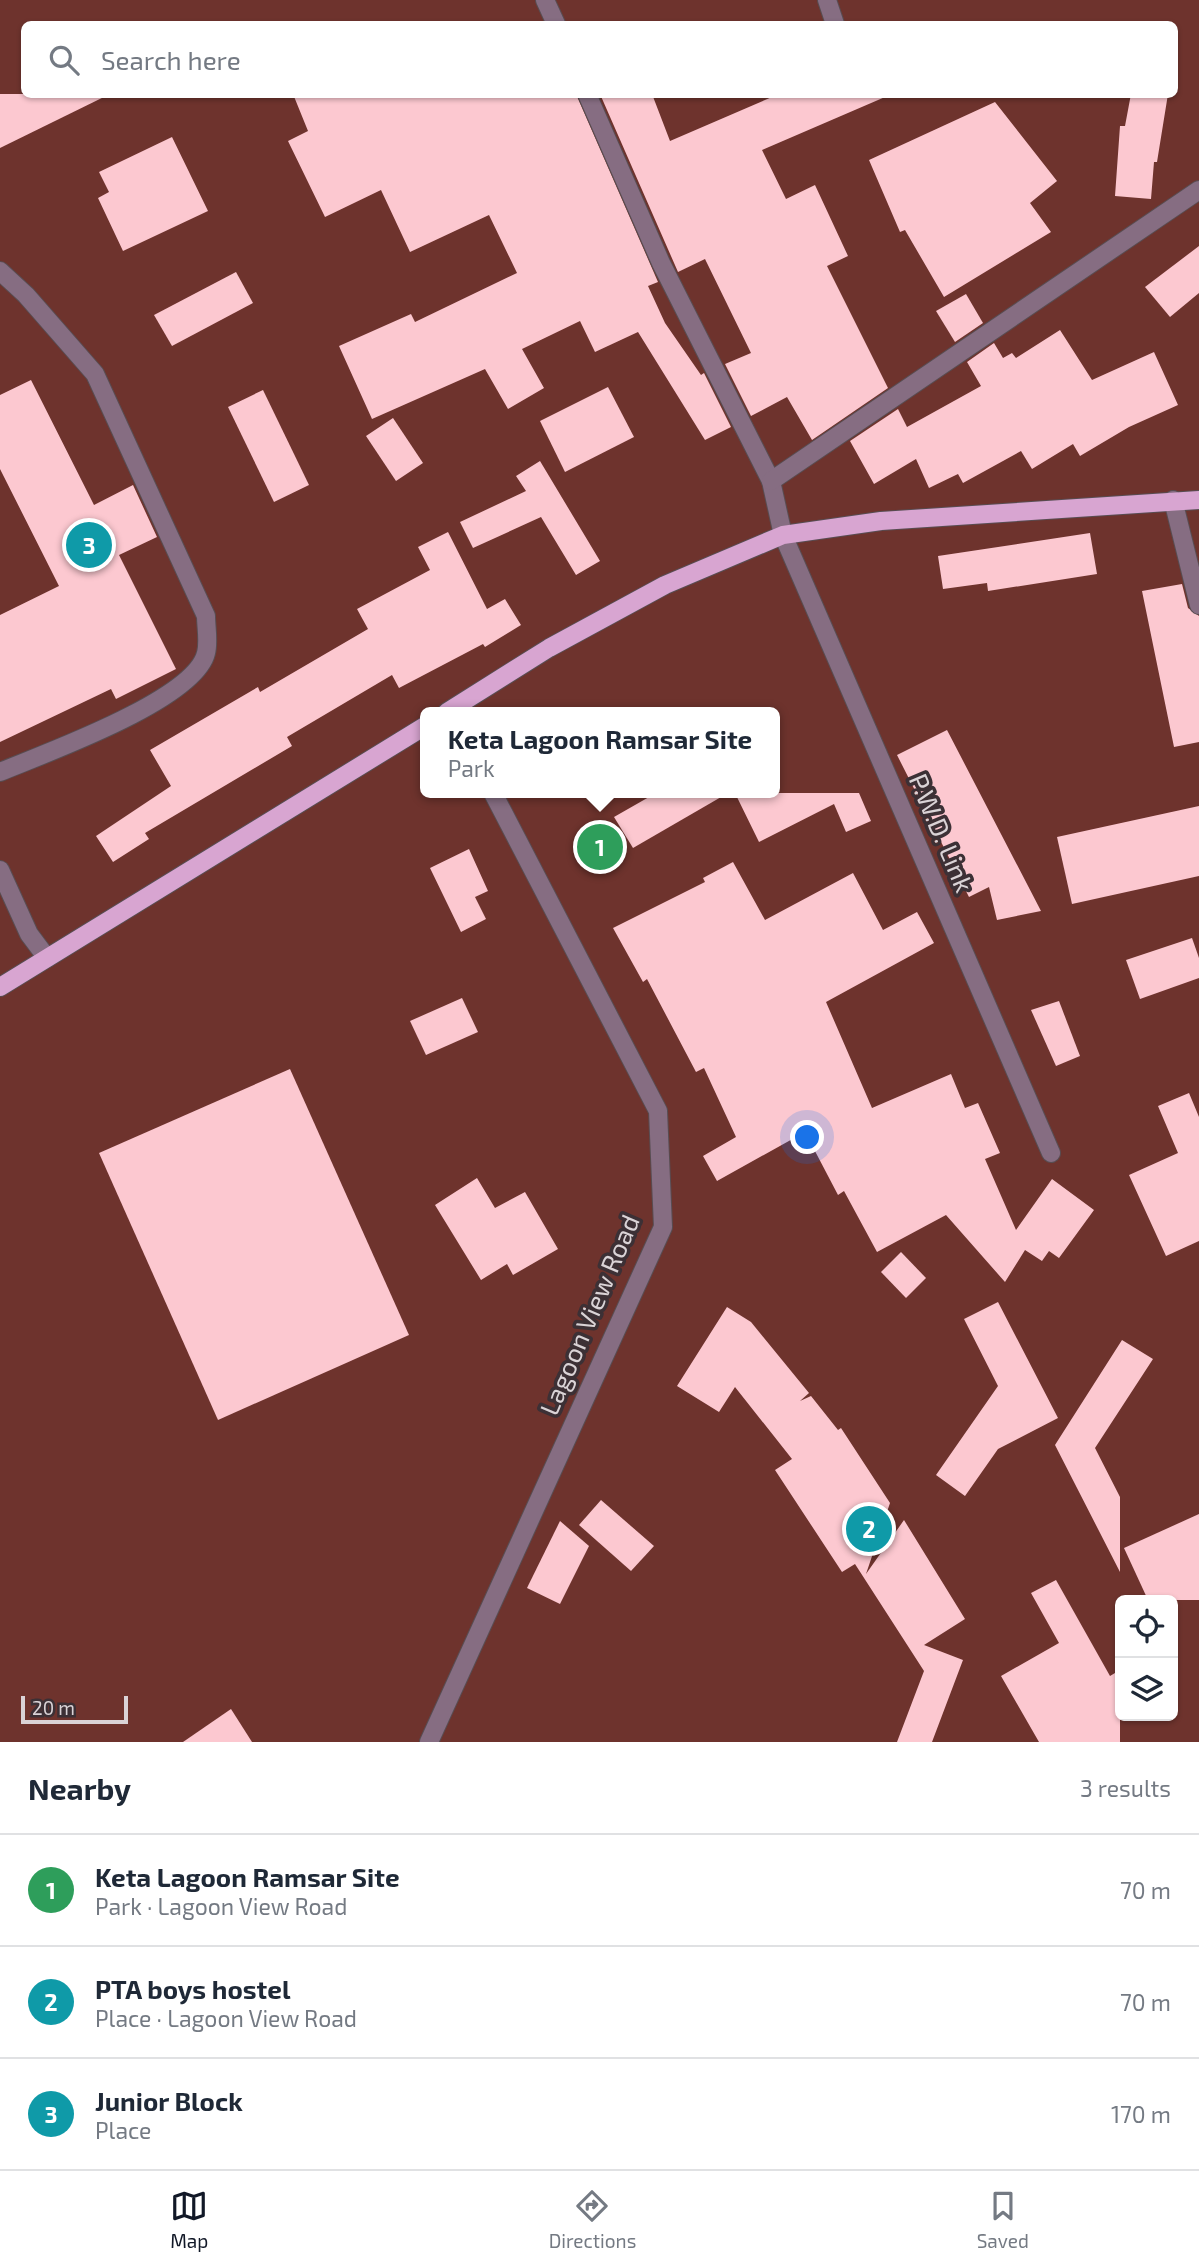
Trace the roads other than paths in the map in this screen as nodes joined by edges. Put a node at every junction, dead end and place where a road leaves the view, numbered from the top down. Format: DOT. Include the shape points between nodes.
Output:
graph roads {
  1 [pos="545,0"];
  2 [pos="827,0"];
  3 [pos="555,21"];
  4 [pos="834,21"];
  5 [pos="589,98"];
  6 [pos="1199,190"];
  7 [pos="0,271"];
  8 [pos="771,481"];
  9 [pos="1174,500"];
  10 [pos="1199,500"];
  11 [pos="783,535"];
  12 [pos="1199,605"];
  13 [pos="456,707"];
  14 [pos="420,729"];
  15 [pos="0,772"];
  16 [pos="497,798"];
  17 [pos="0,870"];
  18 [pos="47,958"];
  19 [pos="0,986"];
  20 [pos="1051,1153"];
  21 [pos="429,1742"];
  1 -- 3 [label="street"];
  2 -- 4 [label="street"];
  5 -- 8 [label="street, P.W.D. Link" via="661,263"];
  6 -- 8 [label="street"];
  7 -- 15 [label="street" via="95,374 206,615 206,655 181,685 102,730"];
  8 -- 11 [label="street, P.W.D. Link"];
  9 -- 10 [label="main road"];
  9 -- 11 [label="main road" via="881,521"];
  9 -- 12 [label="street"];
  11 -- 13 [label="main road" via="666,585 549,648"];
  11 -- 20 [label="street, P.W.D. Link"];
  14 -- 18 [label="main road"];
  16 -- 21 [label="street, Lagoon View Road" via="658,1111 663,1227"];
  17 -- 18 [label="street" via="29,934"];
  18 -- 19 [label="main road"];
}
